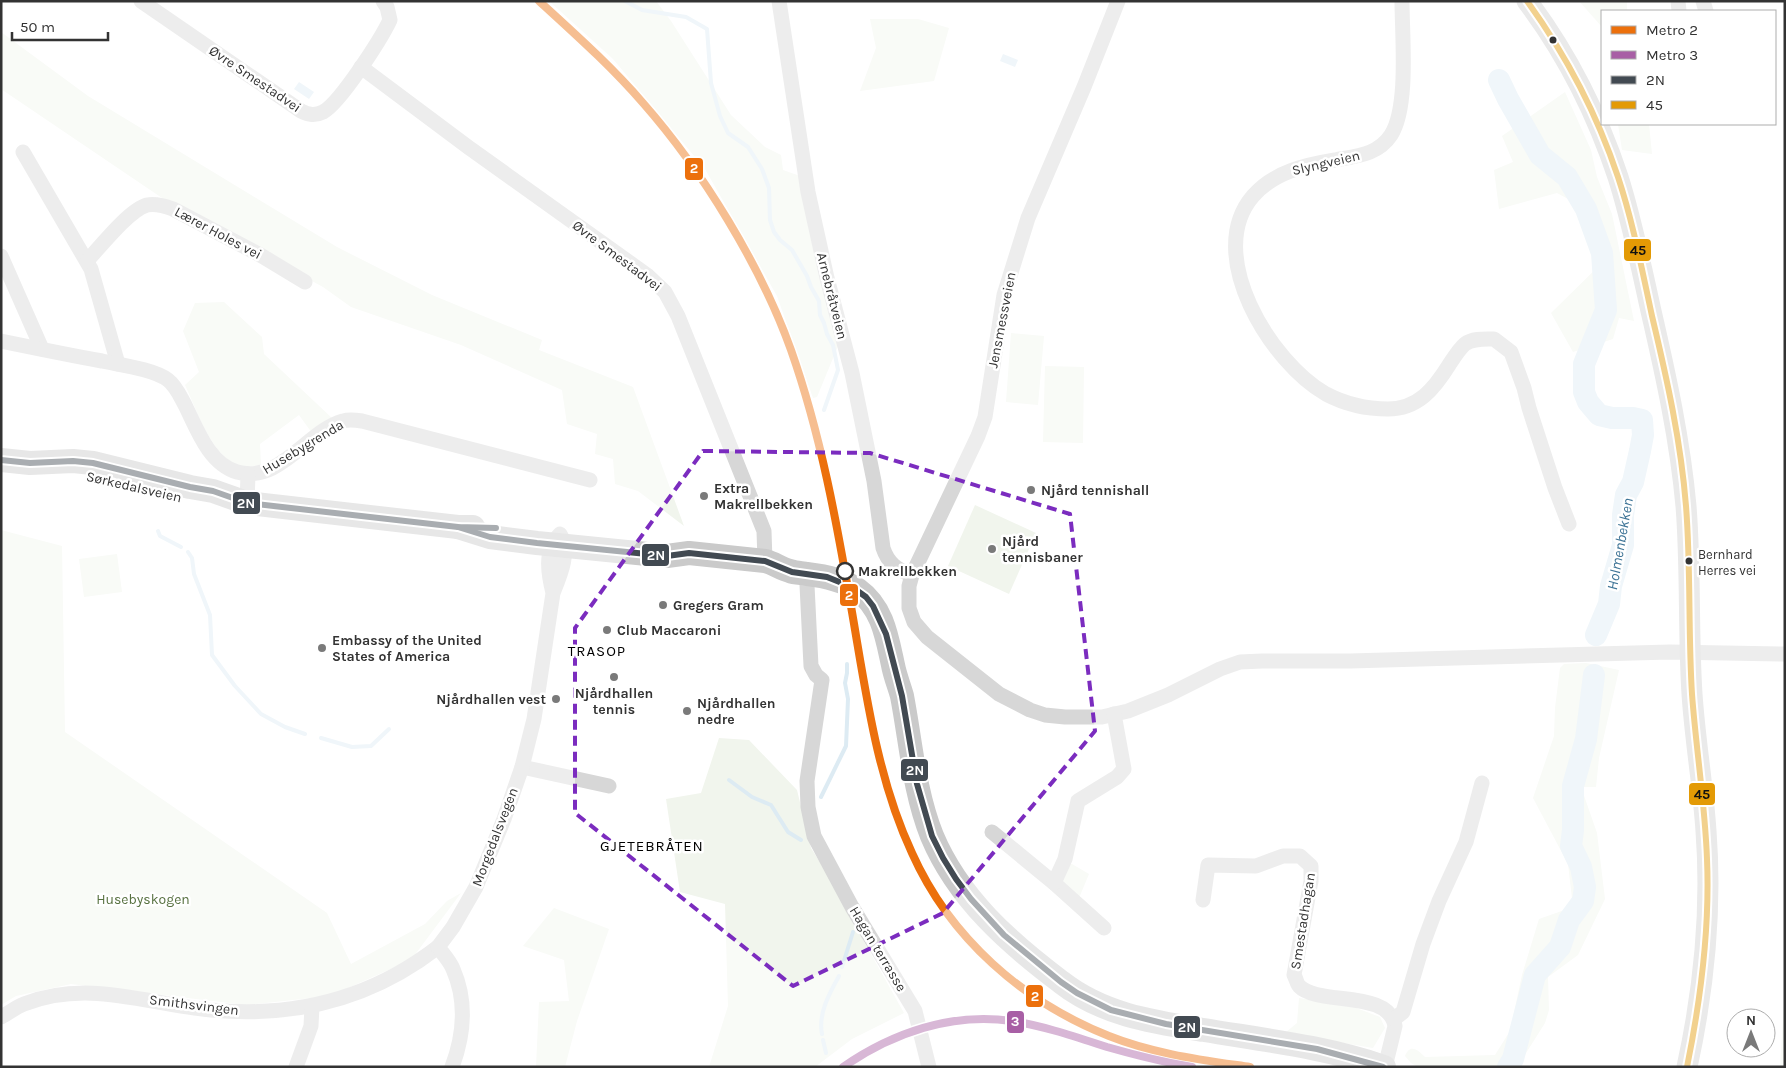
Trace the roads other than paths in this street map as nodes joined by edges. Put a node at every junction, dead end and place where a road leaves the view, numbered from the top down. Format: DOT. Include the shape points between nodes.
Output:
graph roads {
  1 [pos="141,1"];
  2 [pos="383,1"];
  3 [pos="779,1"];
  4 [pos="1118,1"];
  5 [pos="1402,1"];
  6 [pos="1527,1"];
  7 [pos="361,68"];
  8 [pos="23,152"];
  9 [pos="1,256"];
  10 [pos="87,261"];
  11 [pos="306,282"];
  12 [pos="1,341"];
  13 [pos="42,349"];
  14 [pos="118,364"];
  15 [pos="1,460"];
  16 [pos="248,474"];
  17 [pos="590,480"];
  18 [pos="243,502"];
  19 [pos="1569,524"];
  20 [pos="559,541"];
  21 [pos="768,562"];
  22 [pos="820,575"];
  23 [pos="912,575"];
  24 [pos="1691,652"];
  25 [pos="1785,654"];
  26 [pos="1114,714"];
  27 [pos="522,767"];
  28 [pos="1482,783"];
  29 [pos="609,786"];
  30 [pos="992,832"];
  31 [pos="1054,883"];
  32 [pos="1203,900"];
  33 [pos="1104,928"];
  34 [pos="438,947"];
  35 [pos="312,1006"];
  36 [pos="1,1017"];
  37 [pos="1394,1019"];
  38 [pos="296,1067"];
  39 [pos="452,1067"];
  40 [pos="929,1067"];
  41 [pos="1384,1067"];
  42 [pos="1687,1067"];
  1 -- 7 [label="street, Øvre Smestadvei" via="307,114 316,115 326,110"];
  2 -- 7 [label="street, Øvre Smestadvei" via="390,20"];
  3 -- 23 [label="street, Arnebråtveien" via="810,201 852,373 874,481 883,548 895,567"];
  4 -- 23 [label="street, Jensmessveien" via="1025,227 1004,295 985,417"];
  5 -- 19 [label="street, Slyngveien" via="1402,104 1398,122 1383,146 1369,154 1283,173 1255,194 1238,225 1238,266 1245,294 1266,334 1286,361 1326,394 1359,406 1388,409 1414,403 1433,388 1465,344 1494,339 1511,352"];
  6 -- 24 [label="main road" via="1586,96 1613,163 1629,216 1679,442 1687,530"];
  7 -- 21 [label="street, Øvre Smestadvei" via="665,292 678,316 764,531"];
  8 -- 10 [label="street"];
  9 -- 13 [label="street"];
  10 -- 11 [label="street, Lærer Holes vei" via="135,211 146,205 159,204"];
  10 -- 14 [label="street"];
  12 -- 13 [label="street, Husebygrenda"];
  13 -- 14 [label="street, Husebygrenda"];
  14 -- 16 [label="street, Husebygrenda" via="167,380 180,395 203,441 217,460 226,468"];
  15 -- 18 [label="main road, Sørkedalsveien" via="134,485 199,502"];
  16 -- 17 [label="street, Husebygrenda" via="260,474 275,467 327,429 348,420"];
  16 -- 18 [label="street"];
  18 -- 20 [label="main road, Sørkedalsveien" via="458,527 491,527"];
  20 -- 21 [label="main road, Sørkedalsveien" via="667,545 690,553"];
  20 -- 27 [label="street, Morgedalsvegen" via="549,566 553,593 534,719"];
  21 -- 22 [label="main road, Sørkedalsveien" via="790,571"];
  22 -- 40 [label="street, Hagan terrasse" via="811,666 822,680 807,781 814,836 852,907 916,1011"];
  22 -- 41 [label="main road, Sørkedalsveien" via="842,568 859,583 871,583 894,618 902,652 901,694 919,796 932,835 962,889 1006,936 1076,993 1140,1020 1342,1054"];
  23 -- 26 [label="street, Jensmessveien" via="909,608 914,622 927,637 999,694 1045,715 1076,718"];
  24 -- 25 [label="street"];
  24 -- 26 [label="street" via="1240,662 1144,706"];
  24 -- 42 [label="main road" via="1706,832 1708,900 1702,987"];
  26 -- 31 [label="street" via="1124,769 1117,777 1078,801 1065,859"];
  27 -- 29 [label="street"];
  27 -- 34 [label="street, Morgedalsvegen" via="476,887"];
  28 -- 37 [label="street" via="1466,842 1423,944 1403,1012"];
  30 -- 31 [label="street"];
  31 -- 33 [label="street"];
  32 -- 37 [label="street, Smestadhagan" via="1208,865 1256,866 1283,856 1300,856 1311,866 1312,881 1294,975 1300,986 1314,994 1373,1004"];
  34 -- 35 [label="street, Smithsvingen" via="382,983"];
  34 -- 39 [label="street" via="452,968 462,999 463,1026"];
  35 -- 36 [label="street, Smithsvingen" via="235,1012 123,995 80,993 41,999"];
  35 -- 38 [label="street" via="311,1026"];
  37 -- 41 [label="street"];
}
